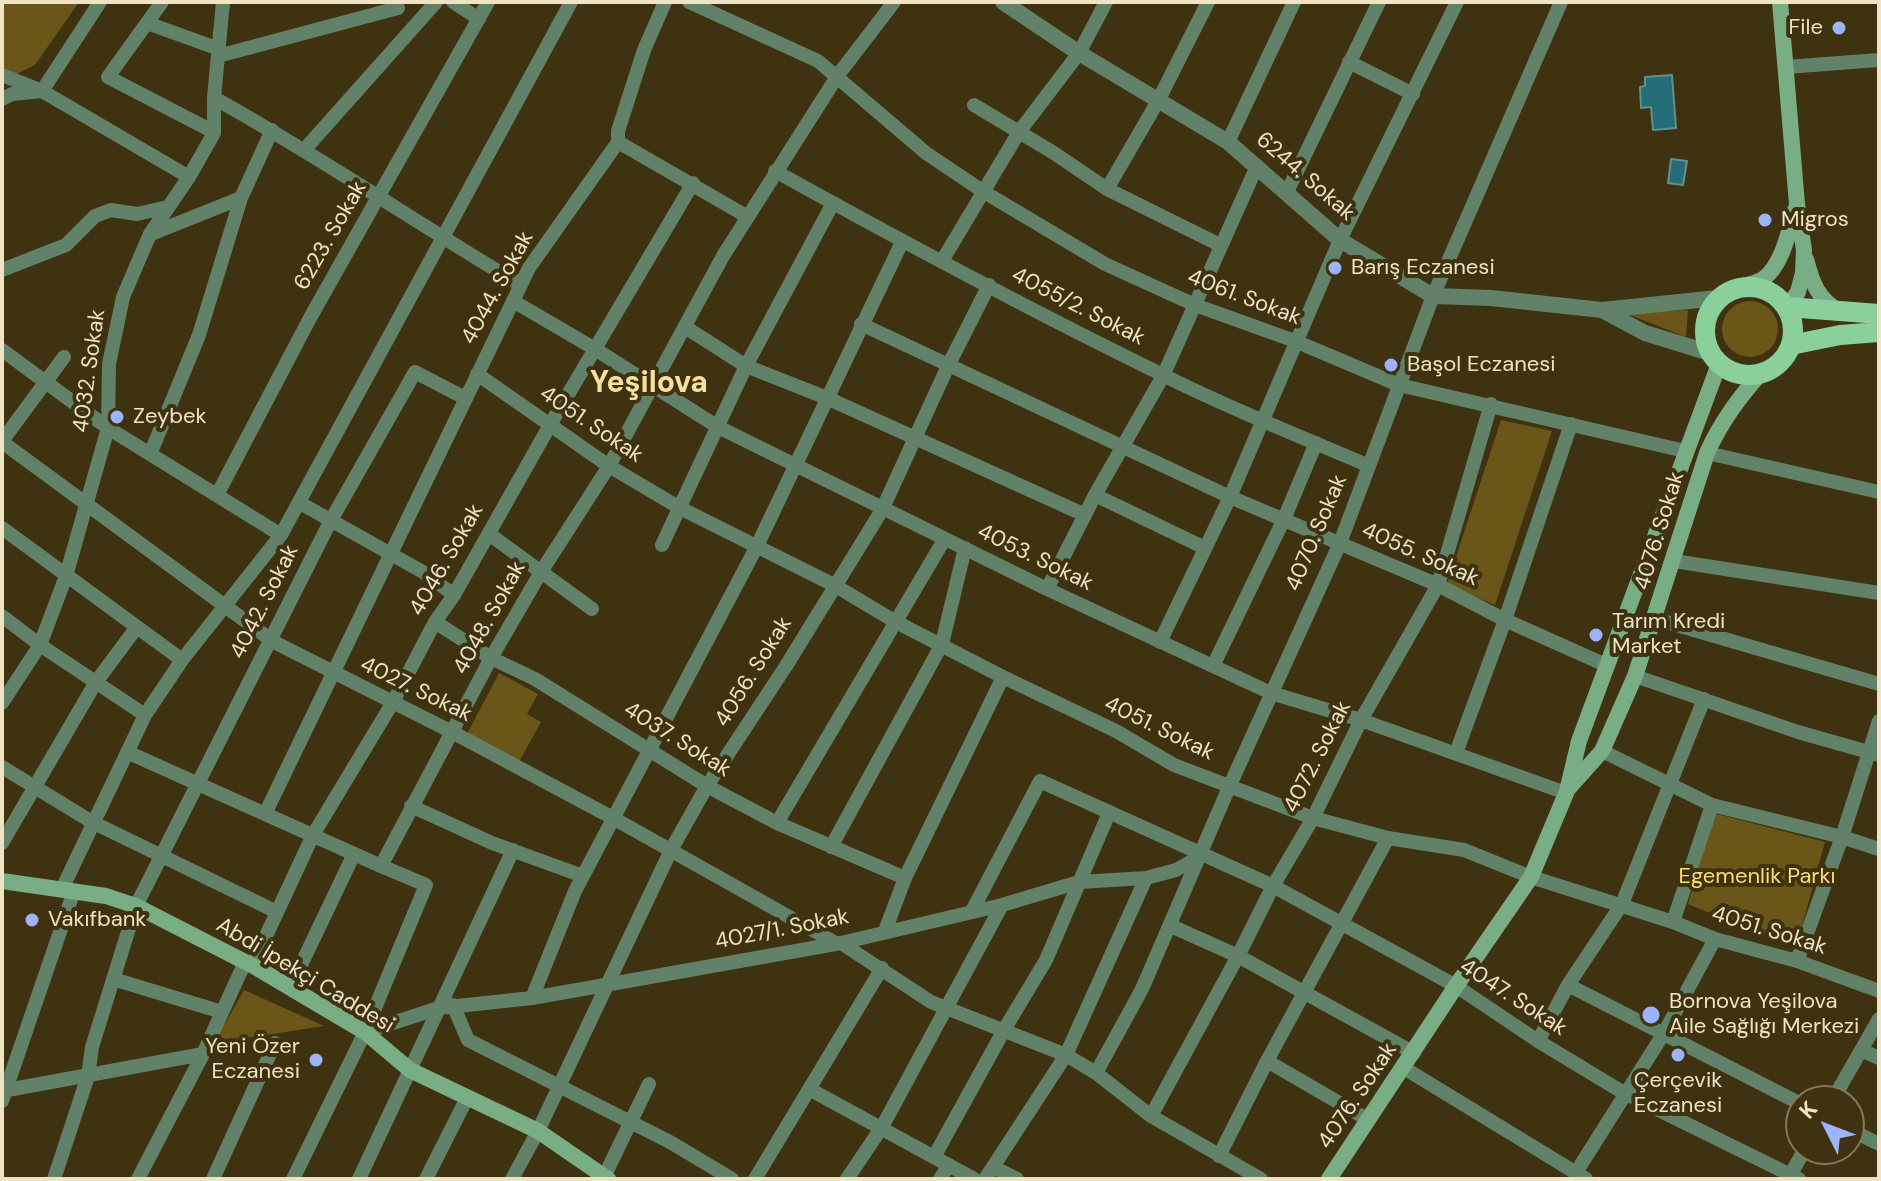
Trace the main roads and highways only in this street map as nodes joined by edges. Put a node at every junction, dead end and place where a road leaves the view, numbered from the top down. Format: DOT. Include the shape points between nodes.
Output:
graph roads {
  1 [pos="1780,2"];
  2 [pos="1797,204"];
  3 [pos="1804,250"];
  4 [pos="1745,286"];
  5 [pos="1787,307"];
  6 [pos="1841,312"];
  7 [pos="1879,314"];
  8 [pos="1879,332"];
  9 [pos="1791,345"];
  10 [pos="1714,358"];
  11 [pos="1760,374"];
  12 [pos="1566,792"];
  13 [pos="2,881"];
  14 [pos="605,1178"];
  15 [pos="1329,1179"];
  1 -- 2 [label="main road"];
  2 -- 3 [label="main road"];
  2 -- 4 [label="main road" via="1770,272"];
  3 -- 5 [label="main road" via="1798,292"];
  3 -- 6 [label="main road" via="1817,292"];
  4 -- 5 [label="main road" via="1769,291"];
  4 -- 10 [label="main road" via="1718,298 1710,310 1705,339"];
  5 -- 6 [label="main road"];
  5 -- 9 [label="main road"];
  6 -- 7 [label="main road"];
  8 -- 9 [label="main road"];
  9 -- 11 [label="main road" via="1774,368"];
  10 -- 11 [label="main road" via="1731,372"];
  10 -- 12 [label="main road, 4076. Sokak" via="1579,741"];
  11 -- 12 [label="main road, 4076. Sokak" via="1732,406 1707,453 1656,619 1602,751"];
  12 -- 15 [label="main road, 4076. Sokak" via="1531,877"];
  13 -- 14 [label="main road, Abdi İpekçi Caddesi" via="106,896 136,906 365,1032 410,1070 538,1131"];
}
